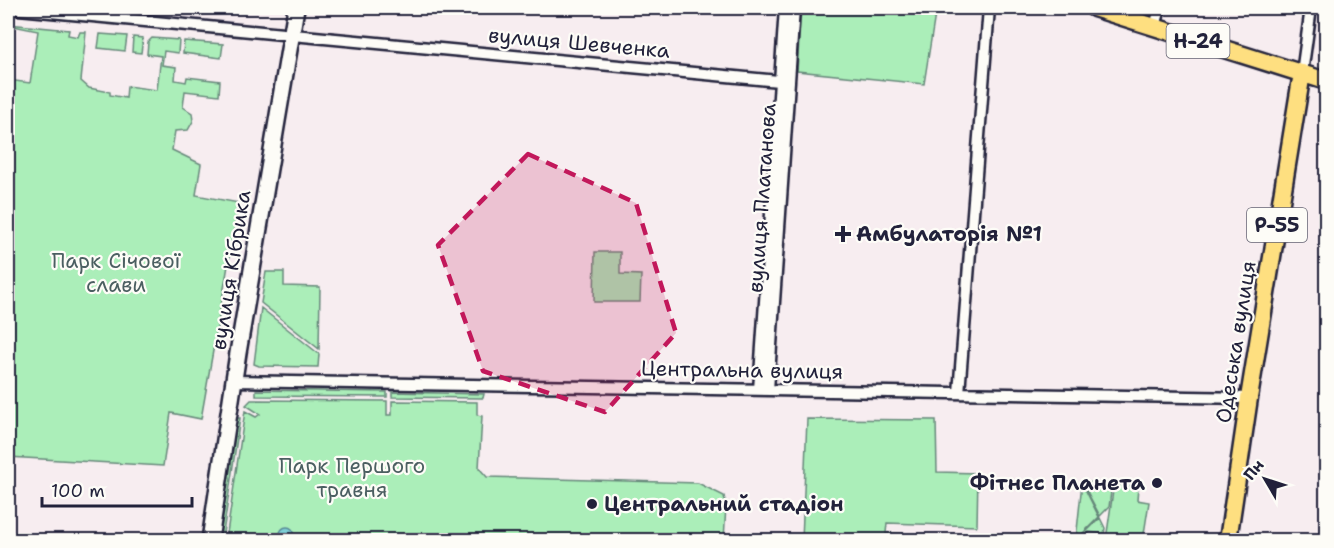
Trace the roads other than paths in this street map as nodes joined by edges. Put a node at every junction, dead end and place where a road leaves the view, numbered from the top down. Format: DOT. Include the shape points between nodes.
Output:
graph roads {
  1 [pos="8,8"];
  2 [pos="296,8"];
  3 [pos="785,8"];
  4 [pos="794,8"];
  5 [pos="989,8"];
  6 [pos="1094,8"];
  7 [pos="1160,8"];
  8 [pos="1311,8"];
  9 [pos="85,12"];
  10 [pos="1155,27"];
  11 [pos="290,35"];
  12 [pos="1302,74"];
  13 [pos="1326,81"];
  14 [pos="784,82"];
  15 [pos="234,381"];
  16 [pos="764,390"];
  17 [pos="959,393"];
  18 [pos="1249,398"];
  19 [pos="210,540"];
  20 [pos="1228,540"];
  1 -- 9 [label="street, вулиця Шевченка"];
  2 -- 11 [label="main road, вулиця Кібрика"];
  3 -- 14 [label="street, вулиця Платанова"];
  4 -- 14 [label="street, вулиця Платанова"];
  5 -- 17 [label="street"];
  6 -- 10 [label="main road, Н-24"];
  7 -- 10 [label="street"];
  8 -- 12 [label="street, Одеська вулиця"];
  9 -- 11 [label="street, вулиця Шевченка"];
  10 -- 12 [label="main road, Н-24"];
  11 -- 14 [label="street, вулиця Шевченка"];
  11 -- 15 [label="main road, вулиця Кібрика"];
  12 -- 13 [label="main road, Н-24"];
  12 -- 18 [label="main road, Одеська вулиця / Р-55"];
  14 -- 16 [label="street, вулиця Платанова"];
  15 -- 16 [label="street, Центральна вулиця"];
  15 -- 19 [label="main road, вулиця Кібрика"];
  16 -- 17 [label="street, Центральна вулиця"];
  17 -- 18 [label="street, Центральна вулиця"];
  18 -- 20 [label="main road, Одеська вулиця / Р-55"];
}
